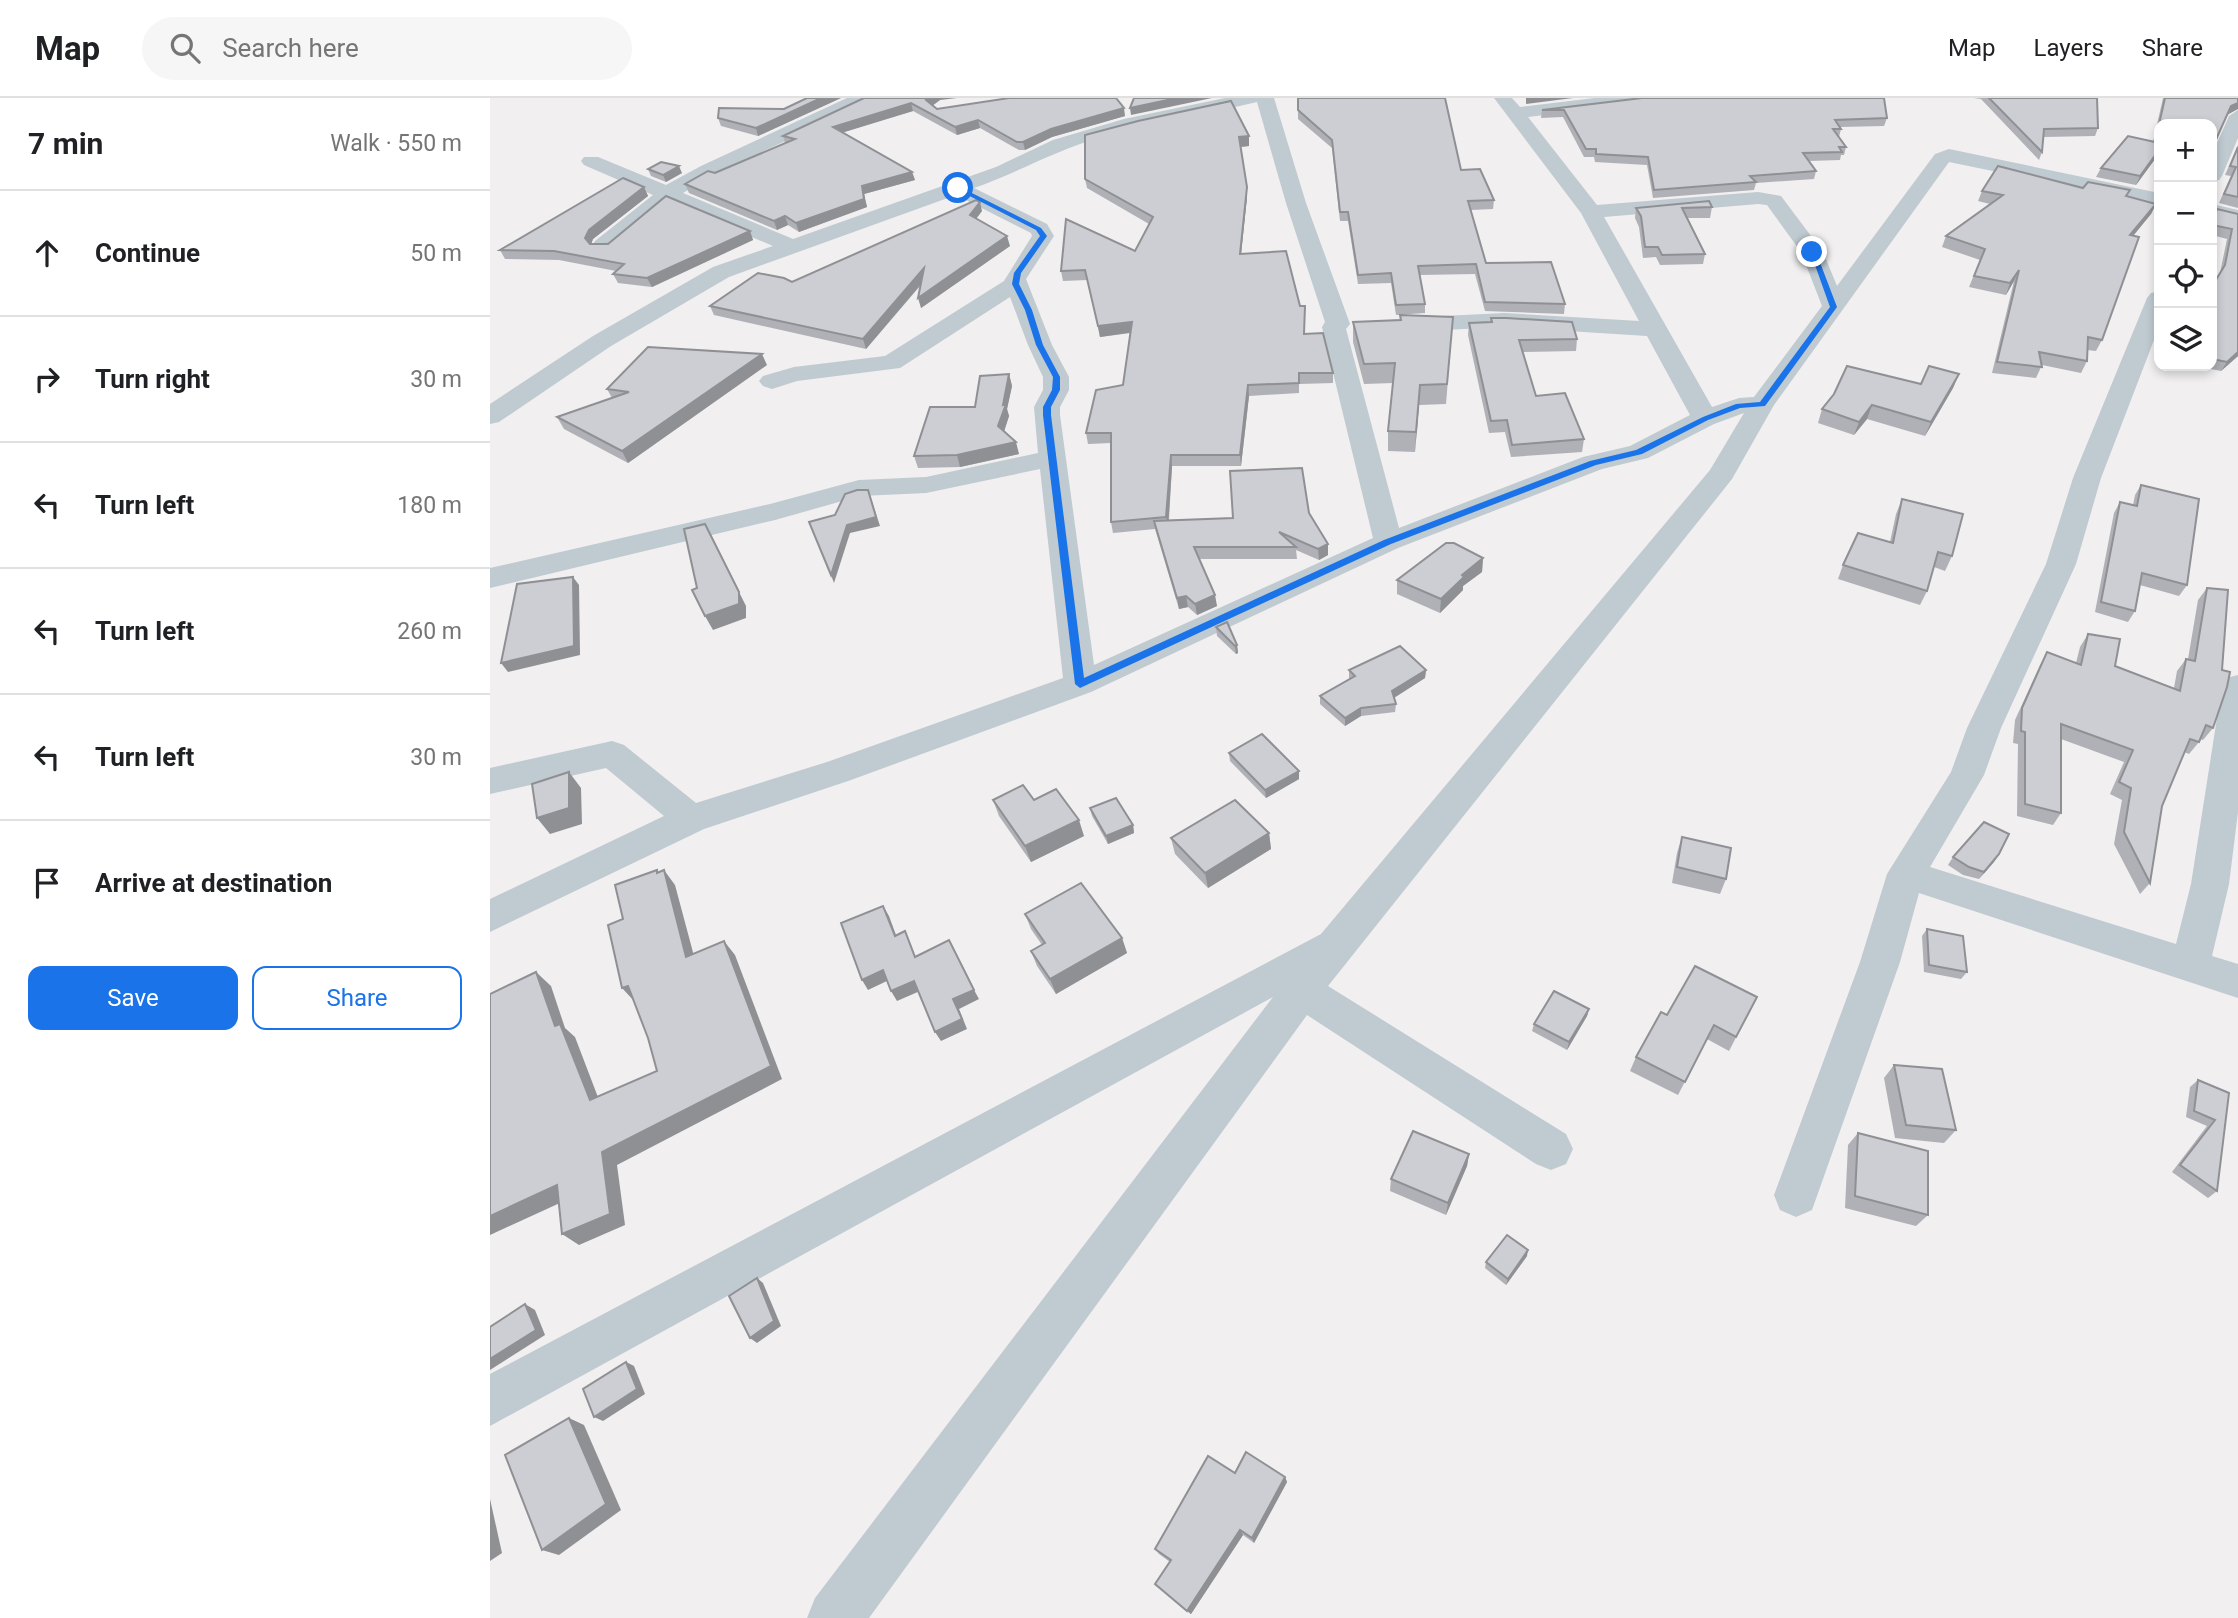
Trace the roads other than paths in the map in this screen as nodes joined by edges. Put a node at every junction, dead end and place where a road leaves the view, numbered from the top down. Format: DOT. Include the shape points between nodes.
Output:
graph roads {
  1 [pos="862,98"];
  2 [pos="1252,98"];
  3 [pos="1265,98"];
  4 [pos="1641,98"];
  5 [pos="1510,105"];
  6 [pos="2238,116"];
  7 [pos="591,161"];
  8 [pos="2217,164"];
  9 [pos="958,188"];
  10 [pos="668,193"];
  11 [pos="2154,198"];
  12 [pos="2217,211"];
  13 [pos="1591,212"];
  14 [pos="2238,216"];
  15 [pos="603,246"];
  16 [pos="794,247"];
  17 [pos="1015,284"];
  18 [pos="1834,307"];
  19 [pos="2155,308"];
  20 [pos="1334,327"];
  21 [pos="1655,329"];
  22 [pos="772,381"];
  23 [pos="1762,404"];
  24 [pos="490,416"];
  25 [pos="1706,418"];
  26 [pos="1050,459"];
  27 [pos="1388,542"];
  28 [pos="490,579"];
  29 [pos="1080,684"];
  30 [pos="2238,686"];
  31 [pos="490,781"];
  32 [pos="691,820"];
  33 [pos="1906,874"];
  34 [pos="490,916"];
  35 [pos="2190,965"];
  36 [pos="2238,981"];
  37 [pos="1290,982"];
  38 [pos="1551,1149"];
  39 [pos="1796,1195"];
  40 [pos="490,1401"];
  41 [pos="835,1618"];
  1 -- 10 [label="street"];
  2 -- 9 [label="street" via="1101,132 1032,155"];
  3 -- 20 [label="street" via="1338,324"];
  4 -- 5 [label="street"];
  5 -- 13 [label="street"];
  6 -- 8 [label="street"];
  7 -- 10 [label="street"];
  9 -- 16 [label="street"];
  9 -- 17 [label="street" via="1042,232 1044,236"];
  10 -- 15 [label="street"];
  10 -- 16 [label="street"];
  11 -- 18 [label="street" via="1945,156"];
  12 -- 14 [label="street"];
  13 -- 18 [label="street" via="1774,200 1812,252"];
  13 -- 21 [label="street"];
  16 -- 24 [label="street" via="722,272 676,297"];
  17 -- 22 [label="street" via="891,363 794,374"];
  17 -- 26 [label="street" via="1056,377 1056,390 1047,407"];
  18 -- 23 [label="street"];
  19 -- 33 [label="street" via="2087,478 2061,564 1984,728 1968,775"];
  20 -- 21 [label="street" via="1505,320"];
  20 -- 27 [label="street"];
  21 -- 25 [label="street"];
  23 -- 25 [label="street" via="1739,406"];
  23 -- 37 [label="street" via="1722,473 1337,943"];
  25 -- 27 [label="street" via="1639,452 1593,463"];
  26 -- 28 [label="street" via="926,485 859,488"];
  26 -- 29 [label="street"];
  27 -- 29 [label="street"];
  29 -- 32 [label="street"];
  30 -- 35 [label="street" via="2210,884"];
  31 -- 32 [label="street" via="612,754"];
  32 -- 34 [label="street"];
  33 -- 35 [label="street"];
  33 -- 39 [label="street" via="1880,962"];
  35 -- 36 [label="street"];
  37 -- 38 [label="street"];
  37 -- 40 [label="street"];
  37 -- 41 [label="street"];
}
